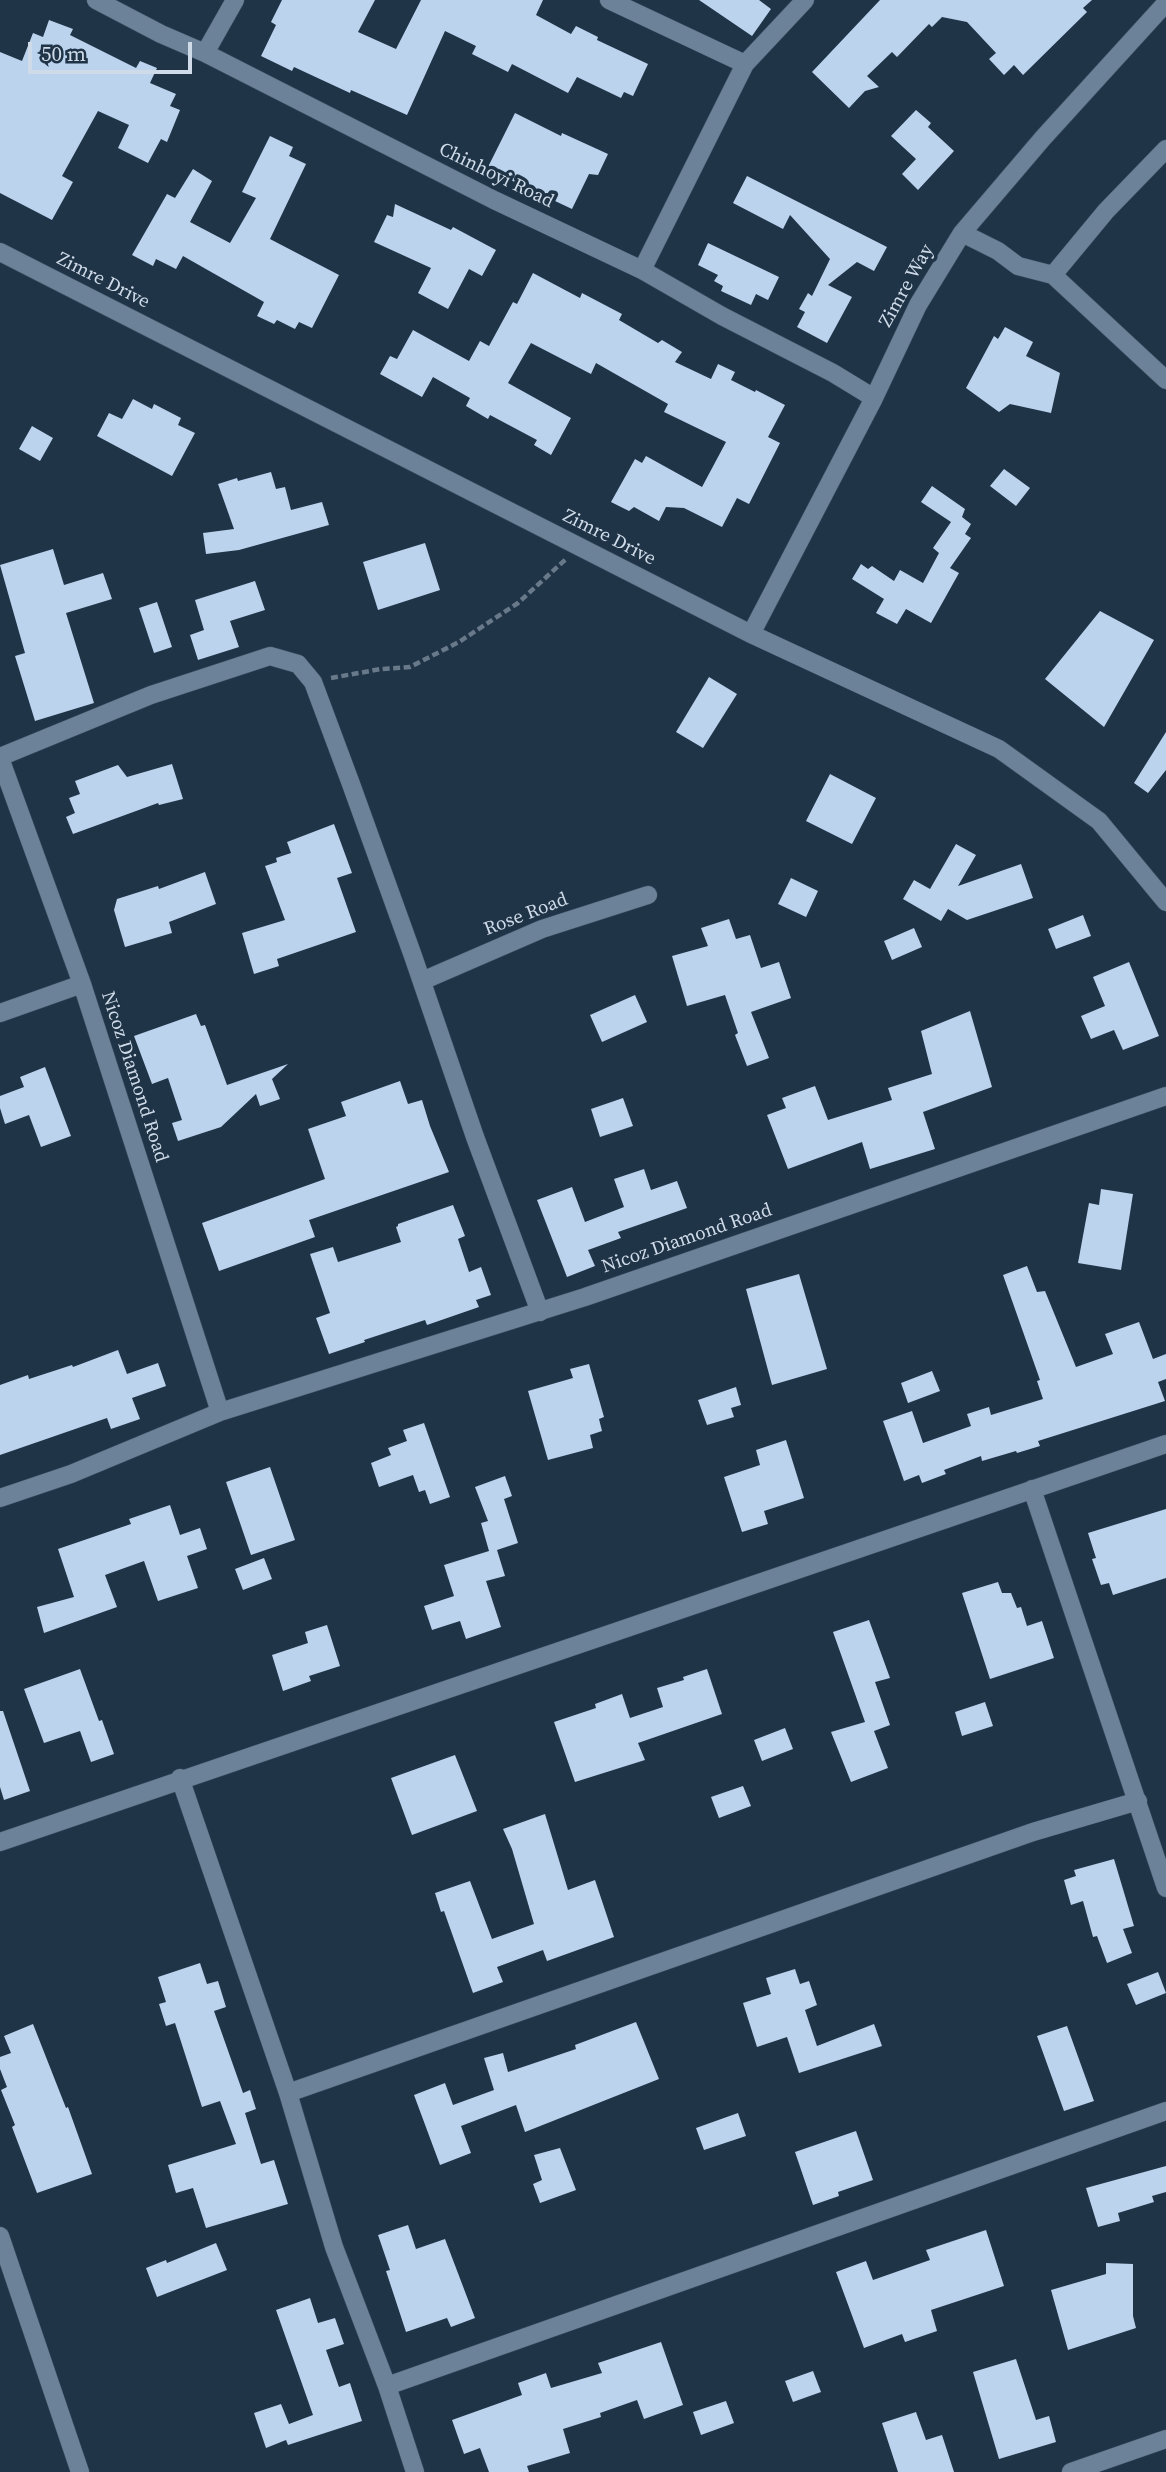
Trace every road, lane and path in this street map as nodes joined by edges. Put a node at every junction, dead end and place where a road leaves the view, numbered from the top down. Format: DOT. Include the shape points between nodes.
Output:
graph roads {
  1 [pos="96,0"];
  2 [pos="235,0"];
  3 [pos="609,0"];
  4 [pos="805,0"];
  5 [pos="1166,3"];
  6 [pos="205,53"];
  7 [pos="745,64"];
  8 [pos="1166,149"];
  9 [pos="962,233"];
  10 [pos="0,252"];
  11 [pos="642,270"];
  12 [pos="1053,275"];
  13 [pos="1166,380"];
  14 [pos="874,398"];
  15 [pos="580,547"];
  16 [pos="751,634"];
  17 [pos="313,682"];
  18 [pos="0,757"];
  19 [pos="648,895"];
  20 [pos="1166,902"];
  21 [pos="422,981"];
  22 [pos="82,984"];
  23 [pos="0,1013"];
  24 [pos="1166,1096"];
  25 [pos="540,1312"];
  26 [pos="219,1412"];
  27 [pos="1166,1444"];
  28 [pos="1032,1489"];
  29 [pos="0,1498"];
  30 [pos="180,1778"];
  31 [pos="1138,1801"];
  32 [pos="0,1842"];
  33 [pos="1166,1888"];
  34 [pos="288,2093"];
  35 [pos="1166,2111"];
  36 [pos="0,2236"];
  37 [pos="387,2386"];
  38 [pos="1166,2439"];
  39 [pos="80,2472"];
  40 [pos="415,2472"];
  41 [pos="1070,2472"];
  1 -- 6 [label="street, Chinhoyi Road"];
  2 -- 6 [label="street"];
  3 -- 7 [label="street"];
  4 -- 7 [label="street"];
  5 -- 9 [label="street, Zimre Way"];
  6 -- 11 [label="street, Chinhoyi Road"];
  7 -- 11 [label="street"];
  8 -- 12 [label="street"];
  9 -- 12 [label="street" via="1018,266"];
  9 -- 14 [label="street, Zimre Way" via="918,305"];
  10 -- 15 [label="street, Zimre Drive"];
  11 -- 14 [label="street, Chinhoyi Road"];
  12 -- 13 [label="street"];
  14 -- 16 [label="street, Zimre Way"];
  15 -- 16 [label="street, Zimre Drive"];
  15 -- 17 [label="path" via="518,603 410,667"];
  16 -- 20 [label="street, Zimre Drive" via="999,749 1099,821"];
  17 -- 18 [label="street" via="298,664 270,656 151,695"];
  17 -- 21 [label="street"];
  18 -- 22 [label="street, Nicoz Diamond Road"];
  19 -- 21 [label="street, Rose Road" via="542,929"];
  21 -- 25 [label="street"];
  22 -- 23 [label="street"];
  22 -- 26 [label="street, Nicoz Diamond Road"];
  24 -- 25 [label="street, Nicoz Diamond Road"];
  25 -- 26 [label="street, Nicoz Diamond Road"];
  26 -- 29 [label="street, Nicoz Diamond Road" via="71,1474"];
  27 -- 28 [label="street"];
  28 -- 30 [label="street"];
  28 -- 31 [label="street"];
  30 -- 32 [label="street"];
  30 -- 34 [label="street"];
  31 -- 33 [label="street"];
  31 -- 34 [label="street" via="1033,1832"];
  34 -- 37 [label="street" via="334,2248"];
  35 -- 37 [label="street"];
  36 -- 39 [label="street"];
  37 -- 40 [label="street"];
  38 -- 41 [label="street"];
}
